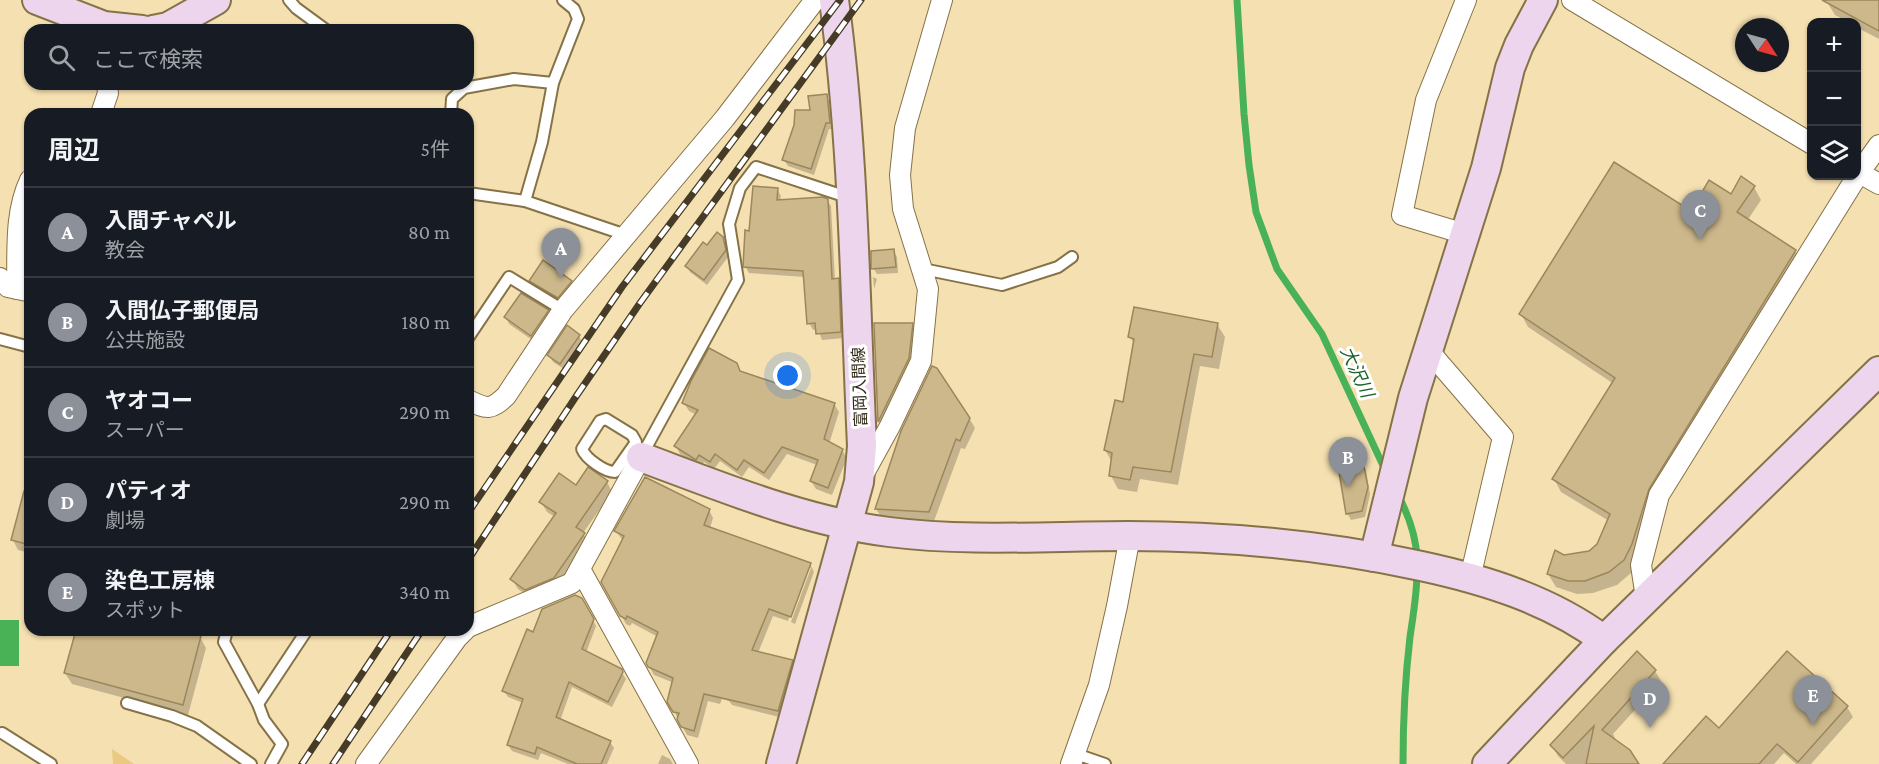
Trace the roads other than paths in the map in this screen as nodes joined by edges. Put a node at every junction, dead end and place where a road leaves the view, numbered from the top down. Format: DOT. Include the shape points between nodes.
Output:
graph roads {
  1 [pos="37,0"];
  2 [pos="216,0"];
  3 [pos="289,0"];
  4 [pos="563,0"];
  5 [pos="815,0"];
  6 [pos="834,0"];
  7 [pos="942,0"];
  8 [pos="1466,0"];
  9 [pos="1543,0"];
  10 [pos="1572,0"];
  11 [pos="86,17"];
  12 [pos="100,24"];
  13 [pos="173,24"];
  14 [pos="318,24"];
  15 [pos="553,83"];
  16 [pos="474,86"];
  17 [pos="108,90"];
  18 [pos="462,90"];
  19 [pos="103,108"];
  20 [pos="451,108"];
  21 [pos="1807,141"];
  22 [pos="1879,145"];
  23 [pos="1861,168"];
  24 [pos="1861,174"];
  25 [pos="1853,180"];
  26 [pos="1879,184"];
  27 [pos="24,192"];
  28 [pos="474,194"];
  29 [pos="851,199"];
  30 [pos="525,201"];
  31 [pos="1465,234"];
  32 [pos="626,235"];
  33 [pos="1072,257"];
  34 [pos="923,269"];
  35 [pos="0,278"];
  36 [pos="23,290"];
  37 [pos="563,310"];
  38 [pos="474,329"];
  39 [pos="0,339"];
  40 [pos="24,345"];
  41 [pos="1428,350"];
  42 [pos="1879,371"];
  43 [pos="474,403"];
  44 [pos="636,454"];
  45 [pos="859,482"];
  46 [pos="847,525"];
  47 [pos="1130,536"];
  48 [pos="1387,559"];
  49 [pos="580,569"];
  50 [pos="1470,578"];
  51 [pos="1646,598"];
  52 [pos="474,626"];
  53 [pos="226,636"];
  54 [pos="303,636"];
  55 [pos="459,636"];
  56 [pos="1604,640"];
  57 [pos="127,703"];
  58 [pos="258,704"];
  59 [pos="2,733"];
  60 [pos="1074,759"];
  61 [pos="51,764"];
  62 [pos="251,764"];
  63 [pos="271,764"];
  64 [pos="366,764"];
  65 [pos="688,764"];
  66 [pos="781,764"];
  67 [pos="1106,764"];
  68 [pos="1487,764"];
  1 -- 11 [label="street"];
  2 -- 13 [label="street"];
  3 -- 14 [label="lane"];
  4 -- 15 [label="lane" via="574,9 578,19"];
  5 -- 32 [label="street" via="725,118"];
  6 -- 29 [label="street, 富岡入間線"];
  7 -- 34 [label="street" via="905,128 900,175 903,209"];
  8 -- 31 [label="street" via="1426,100 1402,215"];
  9 -- 31 [label="street" via="1510,68 1486,168"];
  10 -- 21 [label="street"];
  11 -- 12 [label="street"];
  15 -- 16 [label="lane" via="514,79"];
  15 -- 30 [label="lane"];
  17 -- 19 [label="street"];
  18 -- 20 [label="lane" via="452,99"];
  22 -- 23 [label="street"];
  24 -- 26 [label="street"];
  25 -- 51 [label="street" via="1659,495 1641,565"];
  27 -- 36 [label="street" via="18,219"];
  28 -- 30 [label="lane"];
  29 -- 44 [label="lane" via="756,167 740,188 729,224 738,280"];
  29 -- 45 [label="street, 富岡入間線" via="862,446"];
  30 -- 32 [label="lane"];
  31 -- 41 [label="street"];
  32 -- 37 [label="street"];
  33 -- 34 [label="lane" via="1058,267 1002,285"];
  34 -- 45 [label="street" via="928,289 921,361"];
  35 -- 36 [label="street" via="8,287"];
  37 -- 38 [label="lane" via="509,277"];
  37 -- 43 [label="street" via="506,396 486,409"];
  39 -- 40 [label="lane"];
  41 -- 48 [label="street" via="1413,398"];
  41 -- 50 [label="street" via="1503,437"];
  42 -- 51 [label="street"];
  44 -- 44 [label="lane" via="612,472 582,449 600,421 606,419 635,438"];
  44 -- 46 [label="street" via="759,499"];
  44 -- 49 [label="street"];
  45 -- 46 [label="street, 富岡入間線"];
  46 -- 47 [label="street" via="936,536"];
  46 -- 66 [label="street, 富岡入間線"];
  47 -- 48 [label="street" via="1227,538"];
  47 -- 60 [label="street" via="1099,685"];
  48 -- 50 [label="street"];
  49 -- 52 [label="street" via="572,583"];
  49 -- 65 [label="street"];
  50 -- 56 [label="street" via="1557,610"];
  51 -- 56 [label="street"];
  53 -- 58 [label="lane" via="224,642"];
  54 -- 58 [label="lane"];
  55 -- 64 [label="street"];
  56 -- 68 [label="street"];
  57 -- 62 [label="lane" via="197,726"];
  58 -- 63 [label="lane" via="264,720 282,744"];
  59 -- 61 [label="lane"];
  60 -- 67 [label="lane"];
}
